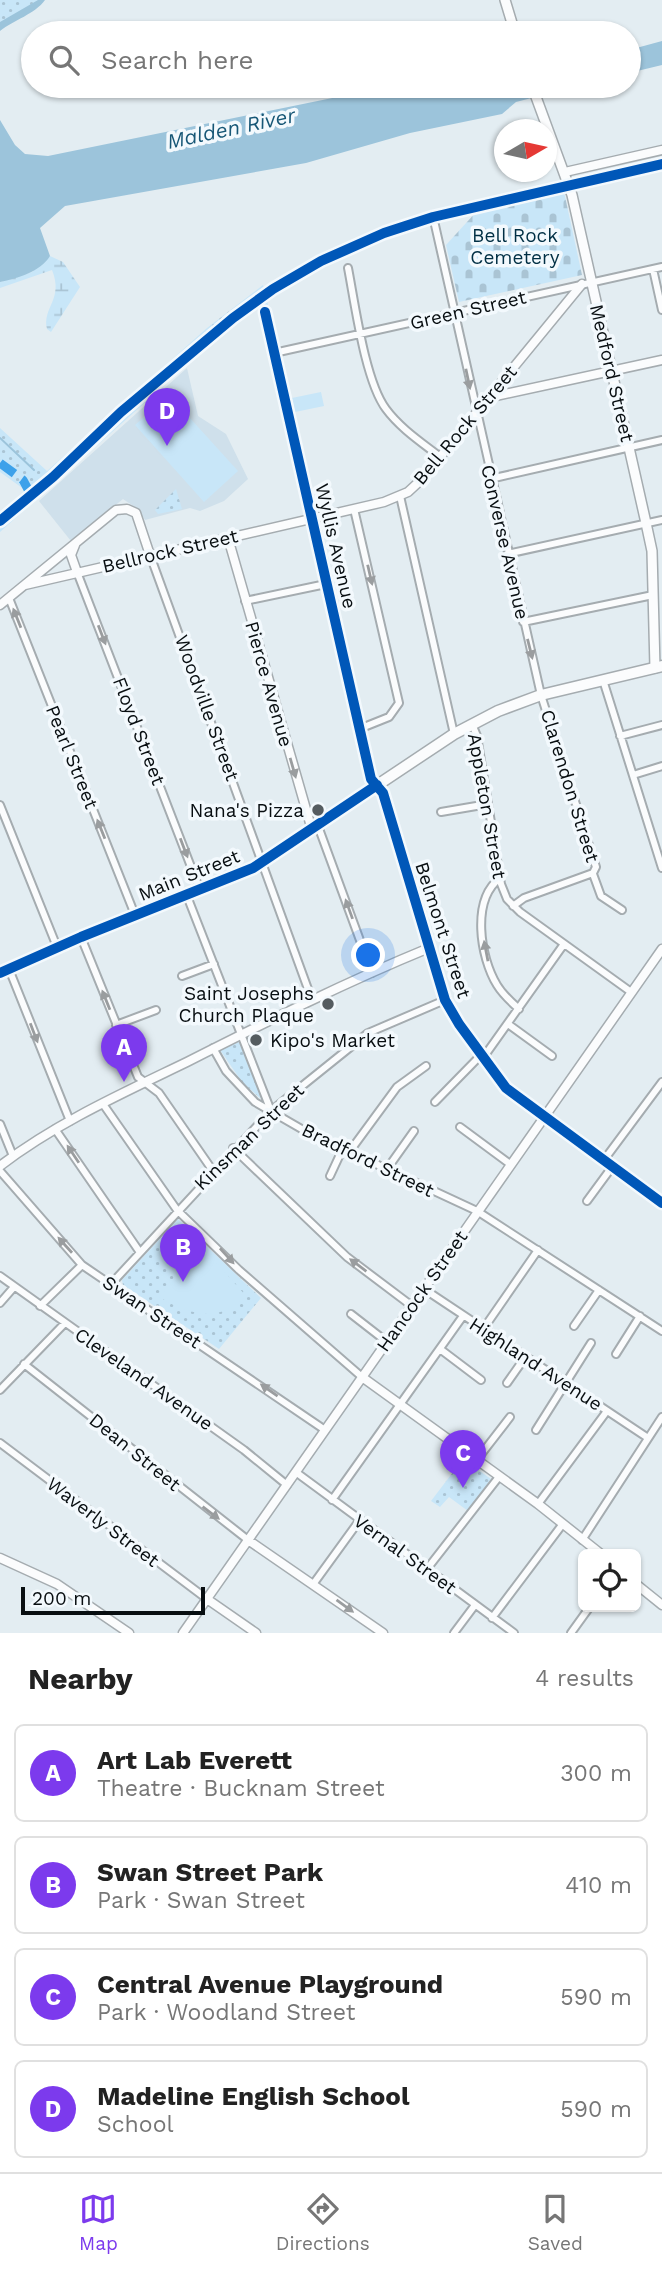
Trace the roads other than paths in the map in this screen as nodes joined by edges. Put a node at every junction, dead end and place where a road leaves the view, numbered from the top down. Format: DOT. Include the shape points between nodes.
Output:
graph roads {
  1 [pos="506,0"];
  2 [pos="512,21"];
  3 [pos="536,98"];
  4 [pos="662,150"];
  5 [pos="565,172"];
  6 [pos="435,225"];
  7 [pos="662,267"];
  8 [pos="348,268"];
  9 [pos="653,269"];
  10 [pos="587,283"];
  11 [pos="662,310"];
  12 [pos="265,313"];
  13 [pos="454,313"];
  14 [pos="362,333"];
  15 [pos="274,353"];
  16 [pos="662,359"];
  17 [pos="611,371"];
  18 [pos="490,397"];
  19 [pos="475,414"];
  20 [pos="662,440"];
  21 [pos="629,448"];
  22 [pos="439,456"];
  23 [pos="491,479"];
  24 [pos="400,496"];
  25 [pos="354,509"];
  26 [pos="314,518"];
  27 [pos="662,520"];
  28 [pos="646,523"];
  29 [pos="228,538"];
  30 [pos="80,540"];
  31 [pos="507,554"];
  32 [pos="150,555"];
  33 [pos="657,564"];
  34 [pos="77,572"];
  35 [pos="326,584"];
  36 [pos="24,585"];
  37 [pos="653,595"];
  38 [pos="9,598"];
  39 [pos="246,601"];
  40 [pos="0,605"];
  41 [pos="523,622"];
  42 [pos="659,667"];
  43 [pos="603,680"];
  44 [pos="541,695"];
  45 [pos="472,724"];
  46 [pos="662,725"];
  47 [pos="359,729"];
  48 [pos="454,734"];
  49 [pos="620,736"];
  50 [pos="662,766"];
  51 [pos="633,775"];
  52 [pos="377,785"];
  53 [pos="488,804"];
  54 [pos="0,805"];
  55 [pos="442,813"];
  56 [pos="315,828"];
  57 [pos="264,862"];
  58 [pos="662,868"];
  59 [pos="593,874"];
  60 [pos="500,878"];
  61 [pos="200,891"];
  62 [pos="187,896"];
  63 [pos="513,906"];
  64 [pos="622,910"];
  65 [pos="135,915"];
  66 [pos="81,937"];
  67 [pos="564,944"];
  68 [pos="57,947"];
  69 [pos="429,948"];
  70 [pos="662,950"];
  71 [pos="214,964"];
  72 [pos="4,971"];
  73 [pos="373,973"];
  74 [pos="182,976"];
  75 [pos="631,992"];
  76 [pos="312,1000"];
  77 [pos="445,1000"];
  78 [pos="519,1009"];
  79 [pos="156,1010"];
  80 [pos="508,1024"];
  81 [pos="116,1025"];
  82 [pos="242,1034"];
  83 [pos="213,1048"];
  84 [pos="552,1056"];
  85 [pos="482,1057"];
  86 [pos="426,1066"];
  87 [pos="147,1082"];
  88 [pos="662,1084"];
  89 [pos="435,1102"];
  90 [pos="103,1104"];
  91 [pos="271,1111"];
  92 [pos="545,1117"];
  93 [pos="70,1121"];
  94 [pos="0,1124"];
  95 [pos="460,1127"];
  96 [pos="55,1129"];
  97 [pos="414,1131"];
  98 [pos="233,1148"];
  99 [pos="343,1148"];
  100 [pos="350,1151"];
  101 [pos="13,1156"];
  102 [pos="604,1160"];
  103 [pos="510,1164"];
  104 [pos="612,1167"];
  105 [pos="0,1168"];
  106 [pos="387,1169"];
  107 [pos="213,1171"];
  108 [pos="330,1176"];
  109 [pos="587,1201"];
  110 [pos="662,1203"];
  111 [pos="177,1210"];
  112 [pos="477,1211"];
  113 [pos="538,1250"];
  114 [pos="139,1251"];
  115 [pos="82,1265"];
  116 [pos="0,1276"];
  117 [pos="112,1283"];
  118 [pos="13,1287"];
  119 [pos="424,1289"];
  120 [pos="599,1290"];
  121 [pos="0,1303"];
  122 [pos="40,1306"];
  123 [pos="412,1306"];
  124 [pos="351,1314"];
  125 [pos="463,1316"];
  126 [pos="640,1316"];
  127 [pos="65,1323"];
  128 [pos="574,1326"];
  129 [pos="484,1328"];
  130 [pos="662,1331"];
  131 [pos="387,1342"];
  132 [pos="591,1343"];
  133 [pos="440,1349"];
  134 [pos="615,1354"];
  135 [pos="526,1356"];
  136 [pos="24,1364"];
  137 [pos="362,1377"];
  138 [pos="481,1380"];
  139 [pos="507,1383"];
  140 [pos="566,1383"];
  141 [pos="0,1390"];
  142 [pos="400,1404"];
  143 [pos="607,1411"];
  144 [pos="510,1417"];
  145 [pos="662,1417"];
  146 [pos="325,1430"];
  147 [pos="536,1430"];
  148 [pos="648,1438"];
  149 [pos="0,1443"];
  150 [pos="476,1461"];
  151 [pos="297,1473"];
  152 [pos="498,1478"];
  153 [pos="287,1485"];
  154 [pos="332,1500"];
  155 [pos="538,1504"];
  156 [pos="359,1521"];
  157 [pos="562,1525"];
  158 [pos="248,1540"];
  159 [pos="582,1540"];
  160 [pos="594,1549"];
  161 [pos="1,1561"];
  162 [pos="427,1569"];
  163 [pos="314,1583"];
  164 [pos="641,1588"];
  165 [pos="207,1599"];
  166 [pos="475,1605"];
  167 [pos="662,1605"];
  168 [pos="586,1612"];
  169 [pos="492,1618"];
  170 [pos="118,1630"];
  171 [pos="185,1630"];
  172 [pos="245,1630"];
  173 [pos="129,1633"];
  174 [pos="195,1633"];
  175 [pos="256,1633"];
  176 [pos="383,1633"];
  177 [pos="454,1633"];
  178 [pos="514,1633"];
  179 [pos="571,1633"];
  1 -- 2 [label="main road"];
  3 -- 5 [label="main road, Medford Street"];
  4 -- 5 [label="street"];
  5 -- 10 [label="main road, Medford Street"];
  6 -- 13 [label="street, Converse Avenue"];
  7 -- 9 [label="street, Green Street"];
  8 -- 14 [label="street"];
  9 -- 10 [label="street, Green Street"];
  9 -- 11 [label="street"];
  10 -- 13 [label="street, Green Street"];
  10 -- 17 [label="main road, Medford Street"];
  10 -- 18 [label="street, Bell Rock Street"];
  12 -- 15 [label="street, Wyllis Avenue"];
  13 -- 14 [label="street, Green Street"];
  13 -- 19 [label="street, Converse Avenue, one-way"];
  14 -- 15 [label="street, Green Street"];
  14 -- 22 [label="street" via="381,401 397,421"];
  15 -- 26 [label="street, Wyllis Avenue"];
  16 -- 17 [label="street"];
  17 -- 18 [label="street"];
  17 -- 21 [label="main road, Medford Street"];
  18 -- 19 [label="street, Bell Rock Street"];
  19 -- 22 [label="street, Bell Rock Street"];
  19 -- 23 [label="street, Converse Avenue"];
  20 -- 21 [label="street"];
  21 -- 23 [label="street"];
  21 -- 28 [label="main road, Medford Street"];
  22 -- 24 [label="street, Bell Rock Street" via="416,485"];
  23 -- 31 [label="street, Converse Avenue"];
  24 -- 25 [label="street, Bell Rock Street"];
  24 -- 48 [label="street"];
  25 -- 26 [label="street, Bell Rock Street"];
  25 -- 47 [label="street, one-way" via="398,703 389,717"];
  26 -- 29 [label="street, Bellrock Street"];
  26 -- 35 [label="street, Wyllis Avenue"];
  27 -- 28 [label="street"];
  28 -- 31 [label="street"];
  28 -- 33 [label="main road, Medford Street"];
  29 -- 32 [label="street, Bellrock Street"];
  29 -- 39 [label="street, Pierce Avenue"];
  30 -- 32 [label="street" via="116,510 131,509"];
  30 -- 34 [label="street" via="71,555"];
  30 -- 36 [label="street"];
  31 -- 41 [label="street, Converse Avenue"];
  32 -- 34 [label="street, Bellrock Street"];
  32 -- 57 [label="street, Woodville Street"];
  33 -- 37 [label="main road, Medford Street"];
  34 -- 36 [label="street, Bellrock Street"];
  34 -- 61 [label="street, Floyd Street, one-way"];
  35 -- 39 [label="street"];
  35 -- 47 [label="street, Wyllis Avenue"];
  36 -- 38 [label="street"];
  37 -- 41 [label="street"];
  37 -- 42 [label="main road, Medford Street"];
  38 -- 40 [label="street"];
  65 -- 38 [label="street, Pearl Street, one-way"];
  39 -- 56 [label="street, Pierce Avenue, one-way"];
  41 -- 44 [label="street, Converse Avenue, one-way"];
  42 -- 43 [label="main road, Main Street"];
  43 -- 44 [label="main road, Main Street"];
  43 -- 49 [label="street"];
  44 -- 45 [label="main road, Main Street"];
  44 -- 59 [label="street, Clarendon Street" via="595,862"];
  45 -- 48 [label="main road, Main Street"];
  45 -- 53 [label="street, Appleton Street"];
  46 -- 49 [label="street"];
  47 -- 52 [label="street, Wyllis Avenue" via="371,779"];
  48 -- 52 [label="main road, Main Street"];
  49 -- 51 [label="street"];
  50 -- 51 [label="street"];
  51 -- 58 [label="street"];
  52 -- 56 [label="main road, Main Street"];
  52 -- 69 [label="street, Belmont Street"];
  53 -- 55 [label="street"];
  53 -- 60 [label="street, Appleton Street"];
  54 -- 68 [label="street"];
  56 -- 57 [label="main road, Main Street"];
  73 -- 56 [label="street, one-way"];
  57 -- 61 [label="main road, Main Street"];
  57 -- 76 [label="street, Woodville Street"];
  59 -- 63 [label="street, Clarendon Street"];
  59 -- 64 [label="street" via="601,896"];
  60 -- 63 [label="street, Appleton Street"];
  78 -- 60 [label="street, one-way" via="492,975 482,929 484,898"];
  61 -- 62 [label="main road, Main Street"];
  62 -- 65 [label="main road, Main Street"];
  62 -- 71 [label="street"];
  63 -- 67 [label="street, Appleton Street"];
  65 -- 66 [label="main road, Main Street"];
  66 -- 68 [label="main road, Main Street"];
  81 -- 66 [label="street, one-way"];
  67 -- 75 [label="street, Appleton Street"];
  67 -- 78 [label="street"];
  68 -- 72 [label="main road, Main Street"];
  69 -- 73 [label="street"];
  69 -- 77 [label="street, Belmont Street"];
  70 -- 75 [label="street, Hancock Street"];
  71 -- 74 [label="street"];
  71 -- 82 [label="street"];
  72 -- 93 [label="street, one-way"];
  73 -- 76 [label="street"];
  75 -- 92 [label="street, Hancock Street"];
  76 -- 82 [label="street"];
  77 -- 85 [label="street, Belmont Street"];
  77 -- 91 [label="street, Kinsman Street" via="368,1033"];
  78 -- 80 [label="street"];
  79 -- 81 [label="street"];
  80 -- 84 [label="street"];
  80 -- 85 [label="street"];
  81 -- 87 [label="street" via="138,1077"];
  82 -- 83 [label="street"];
  82 -- 91 [label="street"];
  83 -- 87 [label="street"];
  83 -- 91 [label="street, Bradford Street" via="240,1087"];
  85 -- 89 [label="street"];
  85 -- 92 [label="street, Belmont Street" via="506,1088"];
  86 -- 100 [label="street" via="397,1087"];
  87 -- 90 [label="street"];
  87 -- 107 [label="street"];
  88 -- 102 [label="street"];
  90 -- 93 [label="street"];
  90 -- 111 [label="street"];
  91 -- 98 [label="street, Kinsman Street"];
  91 -- 99 [label="street, Bradford Street"];
  92 -- 102 [label="street, Belmont Street"];
  92 -- 103 [label="street, Hancock Street"];
  93 -- 96 [label="street"];
  94 -- 101 [label="street"];
  95 -- 103 [label="street"];
  96 -- 101 [label="street"];
  114 -- 96 [label="street, one-way"];
  97 -- 106 [label="street"];
  98 -- 107 [label="street, Kinsman Street"];
  123 -- 98 [label="street, one-way" via="346,1257"];
  99 -- 100 [label="street, Bradford Street"];
  99 -- 108 [label="street"];
  100 -- 106 [label="street, Bradford Street"];
  101 -- 105 [label="street"];
  102 -- 104 [label="street, Belmont Street"];
  103 -- 112 [label="street, Hancock Street"];
  104 -- 109 [label="street"];
  104 -- 110 [label="street, Belmont Street"];
  115 -- 105 [label="street, Swan Street, one-way"];
  106 -- 112 [label="street, Bradford Street"];
  107 -- 111 [label="street, Kinsman Street"];
  111 -- 114 [label="street, Kinsman Street"];
  111 -- 137 [label="street, one-way"];
  112 -- 113 [label="street, Bradford Street"];
  112 -- 119 [label="street, Hancock Street"];
  113 -- 120 [label="street, Bradford Street"];
  113 -- 129 [label="street"];
  114 -- 117 [label="street, Kinsman Street"];
  115 -- 117 [label="street, Swan Street"];
  115 -- 122 [label="street"];
  116 -- 118 [label="street, Cleveland Avenue"];
  146 -- 117 [label="street, Swan Street, one-way"];
  118 -- 121 [label="street"];
  118 -- 122 [label="street, Cleveland Avenue"];
  119 -- 123 [label="street, Hancock Street"];
  119 -- 125 [label="street, Highland Avenue"];
  120 -- 126 [label="street, Bradford Street"];
  120 -- 128 [label="street"];
  122 -- 127 [label="street, Cleveland Avenue"];
  123 -- 131 [label="street, Hancock Street"];
  124 -- 131 [label="street"];
  125 -- 129 [label="street, Highland Avenue"];
  125 -- 133 [label="street"];
  126 -- 130 [label="street, Bradford Street"];
  126 -- 134 [label="street"];
  127 -- 136 [label="street"];
  127 -- 153 [label="street, Cleveland Avenue"];
  129 -- 135 [label="street, Highland Avenue"];
  131 -- 137 [label="street, Hancock Street"];
  132 -- 140 [label="street"];
  133 -- 138 [label="street"];
  133 -- 142 [label="street"];
  135 -- 139 [label="street"];
  135 -- 140 [label="street, Highland Avenue"];
  136 -- 141 [label="street"];
  136 -- 158 [label="street, Dean Street, one-way"];
  137 -- 142 [label="street"];
  137 -- 146 [label="street, Hancock Street"];
  140 -- 143 [label="street, Highland Avenue"];
  140 -- 147 [label="street"];
  142 -- 150 [label="street"];
  142 -- 154 [label="street"];
  143 -- 148 [label="street, Highland Avenue"];
  143 -- 155 [label="street"];
  144 -- 150 [label="street"];
  145 -- 148 [label="street"];
  146 -- 151 [label="street, Hancock Street"];
  148 -- 159 [label="street"];
  149 -- 165 [label="street, Waverly Street"];
  150 -- 152 [label="street"];
  151 -- 153 [label="street, Hancock Street"];
  151 -- 154 [label="street, Vernal Street"];
  152 -- 155 [label="street"];
  152 -- 162 [label="street"];
  153 -- 158 [label="street, Hancock Street"];
  154 -- 156 [label="street, Vernal Street"];
  155 -- 157 [label="street"];
  156 -- 162 [label="street, Vernal Street"];
  156 -- 163 [label="street"];
  157 -- 159 [label="street"];
  157 -- 169 [label="street"];
  158 -- 163 [label="street"];
  158 -- 165 [label="street, Hancock Street"];
  159 -- 160 [label="street"];
  161 -- 170 [label="street" via="57,1584"];
  162 -- 166 [label="street, Vernal Street"];
  163 -- 176 [label="street, one-way"];
  164 -- 167 [label="street"];
  165 -- 171 [label="street, Hancock Street"];
  165 -- 172 [label="street"];
  166 -- 169 [label="street, Vernal Street"];
  166 -- 177 [label="street"];
  168 -- 179 [label="street"];
  169 -- 178 [label="street, Vernal Street"];
  170 -- 173 [label="street"];
  171 -- 174 [label="street"];
  172 -- 175 [label="street"];
}
